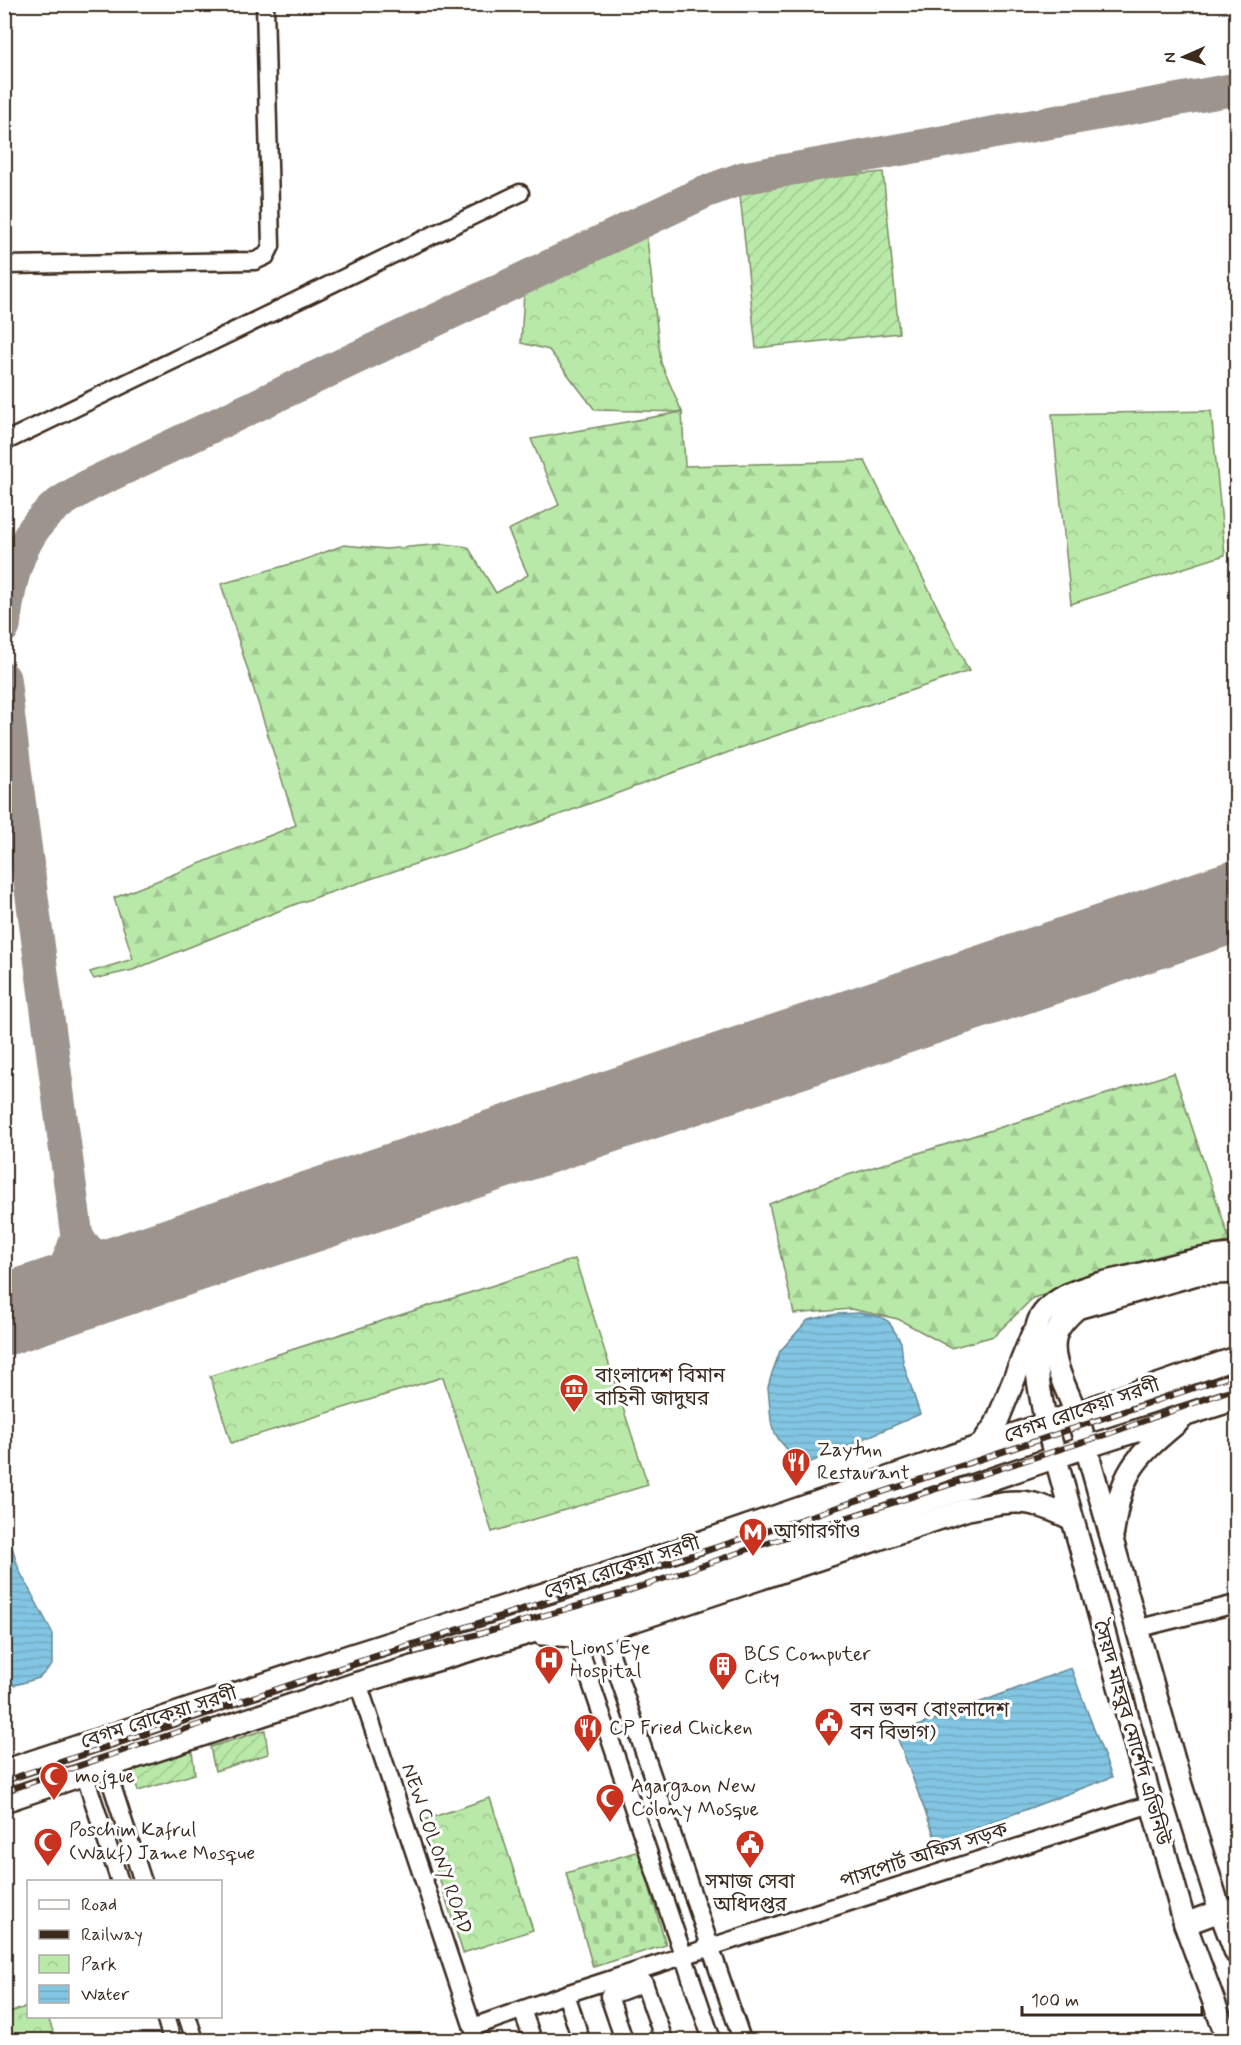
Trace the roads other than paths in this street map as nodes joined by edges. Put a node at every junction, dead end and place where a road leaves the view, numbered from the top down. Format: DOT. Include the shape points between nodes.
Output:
graph roads {
  1 [pos="265,4"];
  2 [pos="520,193"];
  3 [pos="4,265"];
  4 [pos="4,442"];
  5 [pos="1236,1255"];
  6 [pos="1236,1272"];
  7 [pos="1038,1322"];
  8 [pos="1236,1358"];
  9 [pos="1236,1399"];
  10 [pos="1076,1413"];
  11 [pos="1186,1416"];
  12 [pos="1046,1423"];
  13 [pos="1086,1447"];
  14 [pos="979,1448"];
  15 [pos="1055,1459"];
  16 [pos="1072,1519"];
  17 [pos="1112,1542"];
  18 [pos="1236,1604"];
  19 [pos="600,1622"];
  20 [pos="573,1628"];
  21 [pos="1136,1629"];
  22 [pos="349,1656"];
  23 [pos="358,1683"];
  24 [pos="97,1738"];
  25 [pos="76,1745"];
  26 [pos="106,1767"];
  27 [pos="4,1770"];
  28 [pos="84,1773"];
  29 [pos="4,1802"];
  30 [pos="1150,1804"];
  31 [pos="120,1880"];
  32 [pos="143,1880"];
  33 [pos="1228,1908"];
  34 [pos="1185,1924"];
  35 [pos="710,1947"];
  36 [pos="1236,1953"];
  37 [pos="684,1956"];
  38 [pos="566,1994"];
  39 [pos="522,2010"];
  40 [pos="166,2018"];
  41 [pos="188,2018"];
  42 [pos="475,2034"];
  43 [pos="172,2040"];
  44 [pos="195,2040"];
  45 [pos="533,2040"];
  46 [pos="581,2040"];
  47 [pos="624,2040"];
  48 [pos="664,2040"];
  49 [pos="712,2040"];
  50 [pos="742,2040"];
  51 [pos="1228,2040"];
  1 -- 3 [label="street" via="271,246 266,256 255,261"];
  2 -- 4 [label="street"];
  5 -- 7 [label="main road" via="1200,1258 1088,1287 1059,1300"];
  6 -- 10 [label="main road, সৈয়দ মাহবুব মোর্শেদ এভিনিউ" via="1197,1274 1088,1304 1070,1314 1056,1334 1055,1352"];
  7 -- 12 [label="main road, সৈয়দ মাহবুব মোর্শেদ এভিনিউ" via="1036,1360"];
  7 -- 14 [label="main road" via="996,1424"];
  8 -- 10 [label="main road, বেগম রোকেয়া সরণী"];
  9 -- 11 [label="main road, বেগম রোকেয়া সরণী"];
  10 -- 12 [label="main road, বেগম রোকেয়া সরণী"];
  10 -- 13 [label="main road, সৈয়দ মাহবুব মোর্শেদ এভিনিউ"];
  11 -- 13 [label="main road, বেগম রোকেয়া সরণী"];
  11 -- 17 [label="main road" via="1142,1455 1128,1473 1119,1496"];
  12 -- 14 [label="main road, বেগম রোকেয়া সরণী"];
  12 -- 15 [label="main road, সৈয়দ মাহবুব মোর্শেদ এভিনিউ"];
  13 -- 15 [label="main road, বেগম রোকেয়া সরণী"];
  13 -- 17 [label="main road, সৈয়দ মাহবুব মোর্শেদ এভিনিউ"];
  14 -- 22 [label="main road, বেগম রোকেয়া সরণী" via="635,1565"];
  15 -- 16 [label="main road, সৈয়দ মাহবুব মোর্শেদ এভিনিউ"];
  15 -- 19 [label="main road, বেগম রোকেয়া সরণী" via="778,1550"];
  16 -- 19 [label="main road" via="1049,1507 1018,1500 968,1509"];
  16 -- 30 [label="main road, সৈয়দ মাহবুব মোর্শেদ এভিনিউ"];
  17 -- 21 [label="main road, সৈয়দ মাহবুব মোর্শেদ এভিনিউ"];
  18 -- 21 [label="street"];
  19 -- 20 [label="main road, বেগম রোকেয়া সরণী"];
  19 -- 35 [label="street"];
  20 -- 23 [label="main road, বেগম রোকেয়া সরণী" via="531,1632"];
  20 -- 37 [label="street"];
  21 -- 33 [label="main road, সৈয়দ মাহবুব মোর্শেদ এভিনিউ" via="1181,1785"];
  22 -- 23 [label="main road"];
  22 -- 24 [label="main road, বেগম রোকেয়া সরণী"];
  23 -- 26 [label="main road, বেগম রোকেয়া সরণী"];
  23 -- 42 [label="street, NEW COLONY ROAD"];
  24 -- 25 [label="main road, বেগম রোকেয়া সরণী"];
  24 -- 26 [label="main road"];
  25 -- 27 [label="main road, বেগম রোকেয়া সরণী"];
  25 -- 28 [label="main road"];
  26 -- 28 [label="main road, বেগম রোকেয়া সরণী"];
  26 -- 32 [label="street"];
  28 -- 29 [label="main road, বেগম রোকেয়া সরণী"];
  28 -- 31 [label="street"];
  30 -- 34 [label="main road, সৈয়দ মাহবুব মোর্শেদ এভিনিউ"];
  30 -- 35 [label="street, পাসপোর্ট অফিস সড়ক"];
  33 -- 34 [label="main road"];
  33 -- 36 [label="main road, সৈয়দ মাহবুব মোর্শেদ এভিনিউ"];
  34 -- 51 [label="main road, সৈয়দ মাহবুব মোর্শেদ এভিনিউ"];
  35 -- 37 [label="street, পাসপোর্ট অফিস সড়ক"];
  35 -- 50 [label="street"];
  37 -- 38 [label="street, NEW COLONY ROAD"];
  37 -- 49 [label="street"];
  38 -- 39 [label="street, NEW COLONY ROAD"];
  38 -- 46 [label="street"];
  39 -- 42 [label="street, NEW COLONY ROAD"];
  39 -- 45 [label="street"];
  40 -- 43 [label="street"];
  41 -- 44 [label="street"];
  47 -- 48 [label="street" via="609,1996 644,1983"];
}
